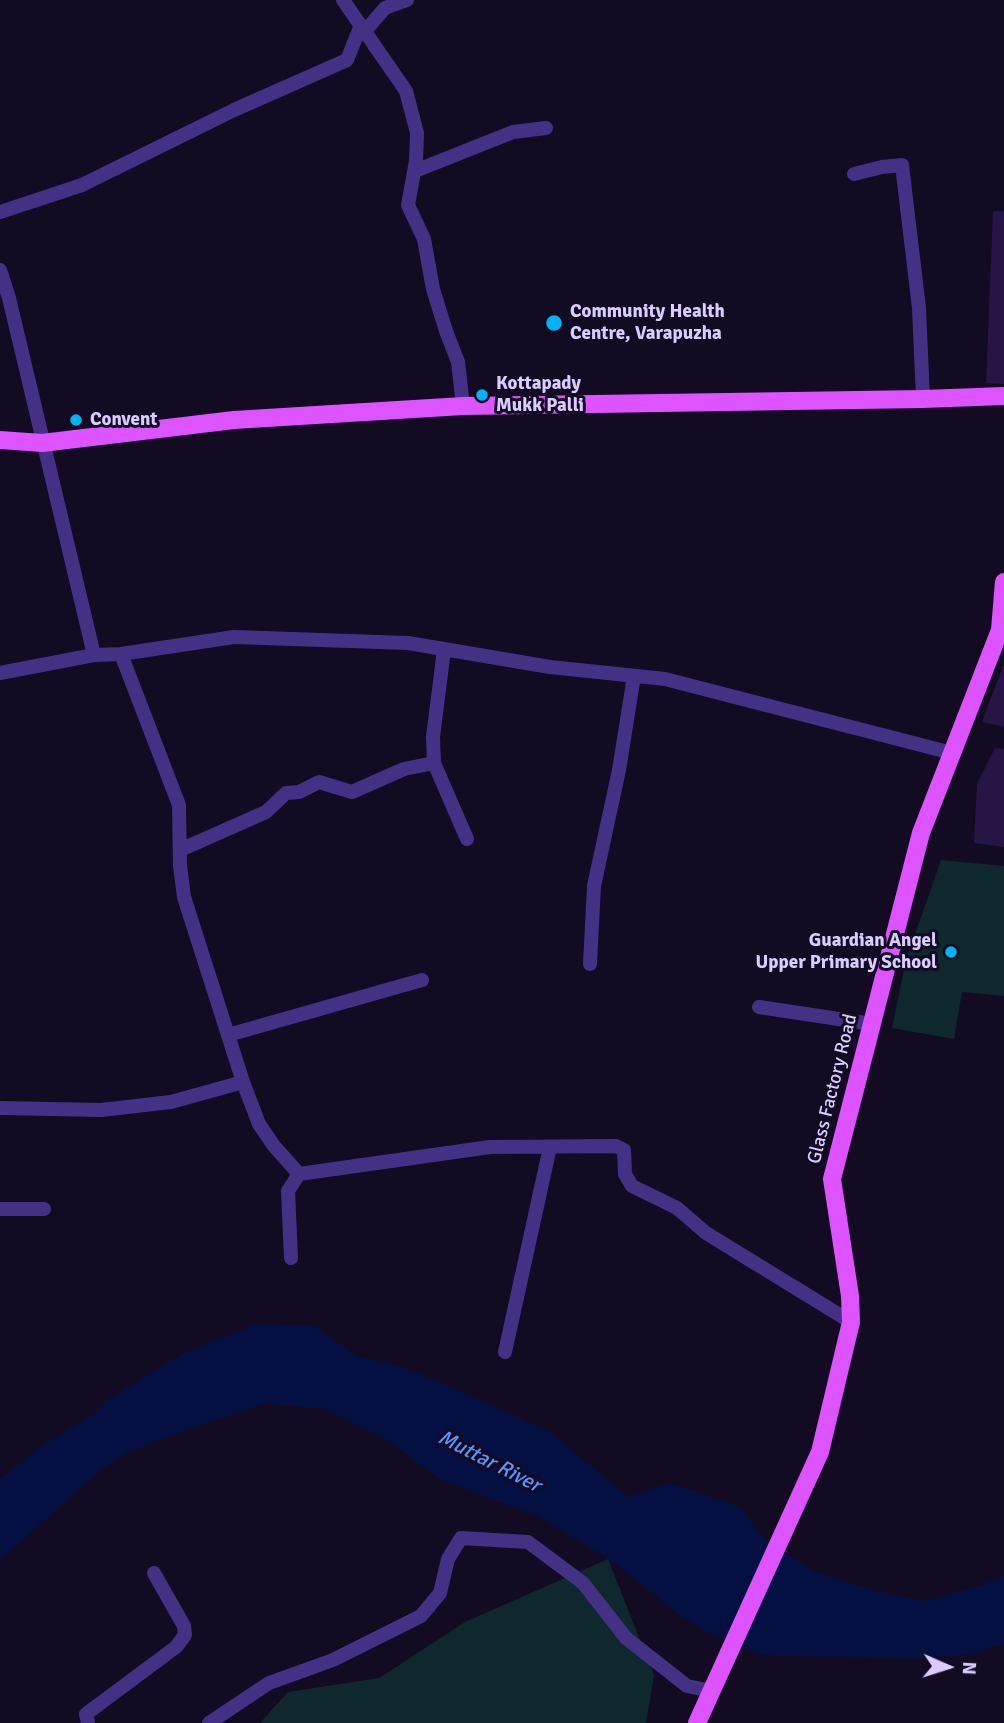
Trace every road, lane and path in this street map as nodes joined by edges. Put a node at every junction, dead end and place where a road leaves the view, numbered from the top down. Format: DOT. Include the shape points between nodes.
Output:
graph roads {
  1 [pos="343,0"];
  2 [pos="407,0"];
  3 [pos="363,28"];
  4 [pos="546,128"];
  5 [pos="415,171"];
  6 [pos="854,174"];
  7 [pos="0,212"];
  8 [pos="0,270"];
  9 [pos="1004,396"];
  10 [pos="923,399"];
  11 [pos="463,406"];
  12 [pos="0,440"];
  13 [pos="42,443"];
  14 [pos="1004,582"];
  15 [pos="444,650"];
  16 [pos="121,654"];
  17 [pos="94,655"];
  18 [pos="0,673"];
  19 [pos="634,676"];
  20 [pos="953,753"];
  21 [pos="435,763"];
  22 [pos="467,839"];
  23 [pos="180,850"];
  24 [pos="590,964"];
  25 [pos="422,980"];
  26 [pos="759,1007"];
  27 [pos="872,1024"];
  28 [pos="228,1035"];
  29 [pos="243,1082"];
  30 [pos="0,1108"];
  31 [pos="550,1147"];
  32 [pos="299,1174"];
  33 [pos="0,1209"];
  34 [pos="44,1209"];
  35 [pos="291,1258"];
  36 [pos="850,1322"];
  37 [pos="505,1352"];
  38 [pos="154,1573"];
  39 [pos="712,1690"];
  40 [pos="88,1723"];
  41 [pos="209,1723"];
  42 [pos="697,1723"];
  1 -- 3 [label="street"];
  2 -- 3 [label="street" via="386,8"];
  3 -- 5 [label="street" via="406,91 416,133"];
  3 -- 7 [label="street" via="347,60 82,185"];
  4 -- 5 [label="street" via="513,132"];
  5 -- 11 [label="street" via="408,205 424,239 433,289 458,362"];
  6 -- 10 [label="street" via="902,165 919,308"];
  8 -- 13 [label="street"];
  9 -- 10 [label="main road"];
  10 -- 11 [label="main road"];
  11 -- 13 [label="main road" via="234,420"];
  12 -- 13 [label="main road"];
  13 -- 17 [label="street"];
  14 -- 20 [label="main road, Glass Factory Road" via="1000,630"];
  15 -- 16 [label="street" via="408,643 234,637"];
  15 -- 19 [label="street"];
  15 -- 21 [label="street" via="433,737"];
  16 -- 17 [label="street"];
  16 -- 23 [label="street" via="179,805"];
  17 -- 18 [label="street"];
  19 -- 20 [label="street" via="665,679"];
  19 -- 24 [label="street" via="594,886"];
  20 -- 27 [label="main road, Glass Factory Road" via="920,833"];
  21 -- 22 [label="street"];
  21 -- 23 [label="street" via="404,769 352,792 318,782 286,793 266,812"];
  23 -- 28 [label="street" via="184,897"];
  25 -- 28 [label="street"];
  26 -- 27 [label="street"];
  27 -- 36 [label="main road, Glass Factory Road" via="832,1180"];
  28 -- 29 [label="street"];
  29 -- 30 [label="street" via="172,1102 101,1110"];
  29 -- 32 [label="street" via="259,1124"];
  31 -- 32 [label="street" via="490,1147"];
  31 -- 36 [label="street" via="616,1146 624,1150 625,1174 632,1186 677,1208 706,1233"];
  31 -- 37 [label="street"];
  32 -- 35 [label="street" via="288,1191"];
  33 -- 34 [label="street"];
  36 -- 39 [label="main road, Glass Factory Road" via="820,1452"];
  38 -- 40 [label="street" via="185,1634 176,1647 86,1714"];
  39 -- 41 [label="street" via="687,1686 626,1637 583,1583 528,1542 461,1538 448,1559 440,1593 421,1616 333,1660 270,1683"];
  39 -- 42 [label="main road, Glass Factory Road"];
}
